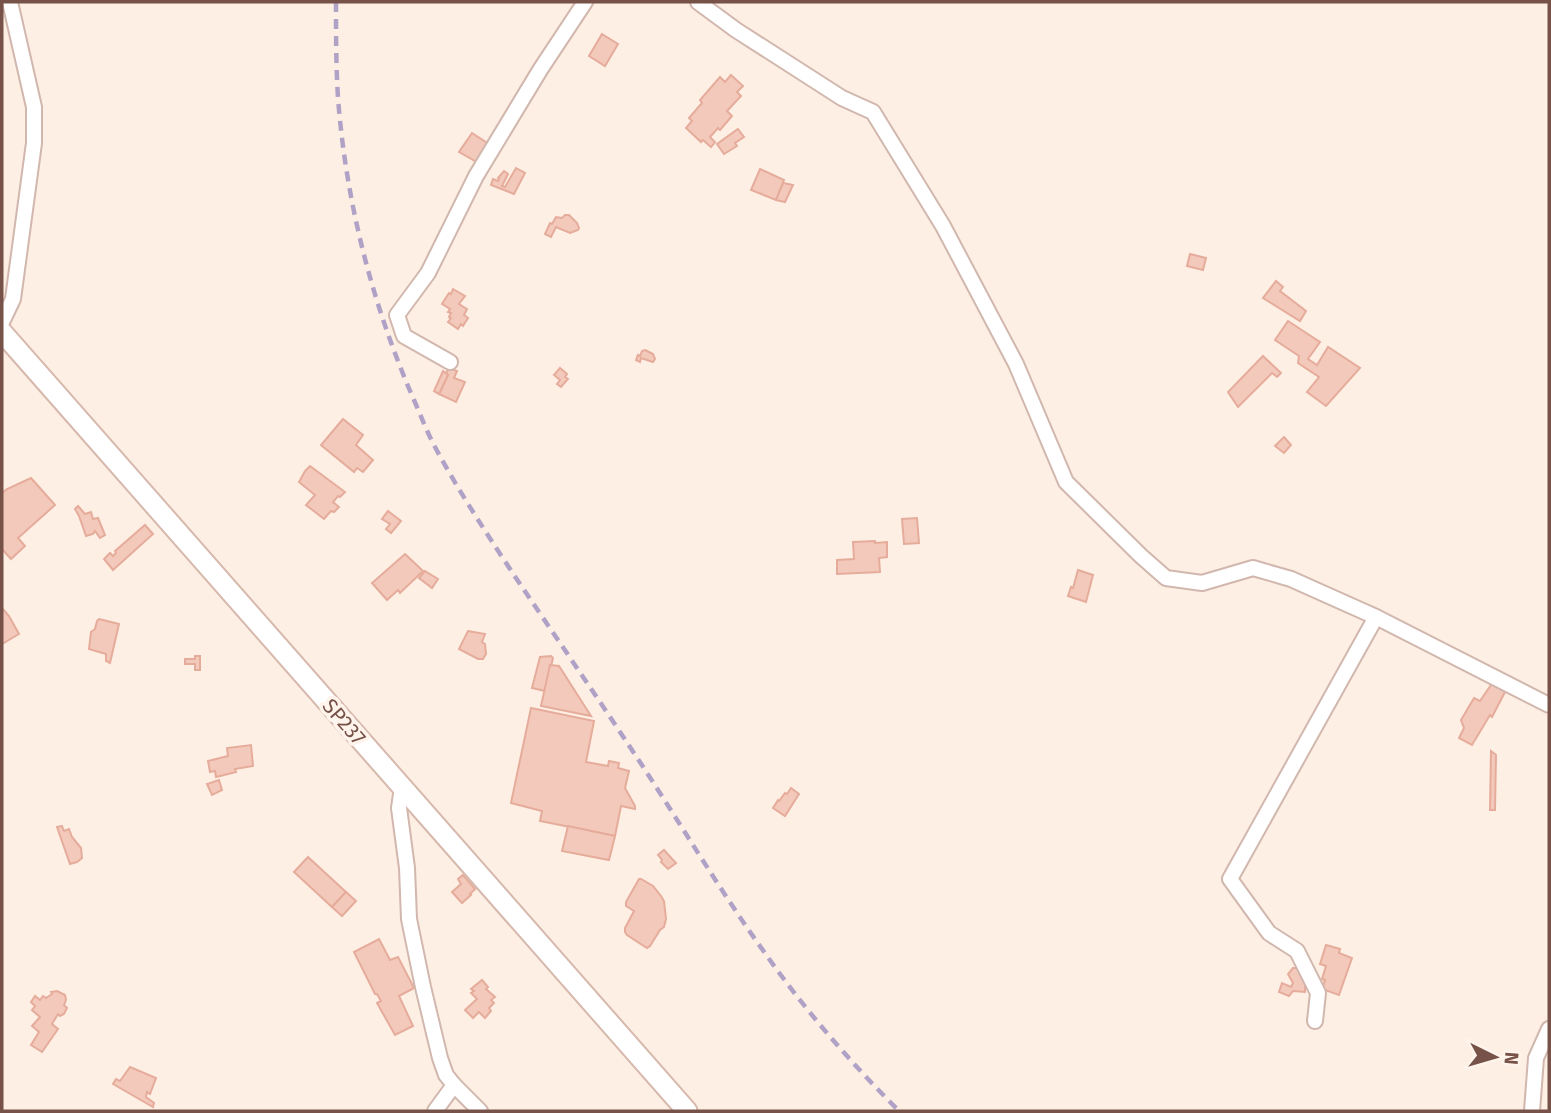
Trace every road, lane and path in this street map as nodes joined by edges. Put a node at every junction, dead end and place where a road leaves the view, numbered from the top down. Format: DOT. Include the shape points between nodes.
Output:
graph roads {
  1 [pos="10,2"];
  2 [pos="585,2"];
  3 [pos="698,2"];
  4 [pos="2,323"];
  5 [pos="2,332"];
  6 [pos="450,362"];
  7 [pos="1376,617"];
  8 [pos="1549,705"];
  9 [pos="402,787"];
  10 [pos="1315,1021"];
  11 [pos="1549,1029"];
  12 [pos="454,1085"];
  13 [pos="435,1111"];
  14 [pos="480,1111"];
  15 [pos="687,1111"];
  16 [pos="1532,1111"];
  1 -- 4 [label="street" via="34,107 34,131 13,299"];
  2 -- 6 [label="street" via="476,176 428,273 397,315 404,336"];
  3 -- 7 [label="street" via="842,98 873,112 943,226 1010,353 1066,482 1141,556 1166,578 1202,583 1253,568 1291,579"];
  5 -- 9 [label="main road, SP237 / SP237"];
  7 -- 8 [label="street"];
  7 -- 10 [label="street" via="1230,879 1269,933 1297,951 1318,993"];
  9 -- 12 [label="street" via="399,808 409,919 440,1058"];
  9 -- 15 [label="main road, SP237 / SP237"];
  11 -- 16 [label="street" via="1536,1058"];
  12 -- 13 [label="street"];
  12 -- 14 [label="street"];
}
